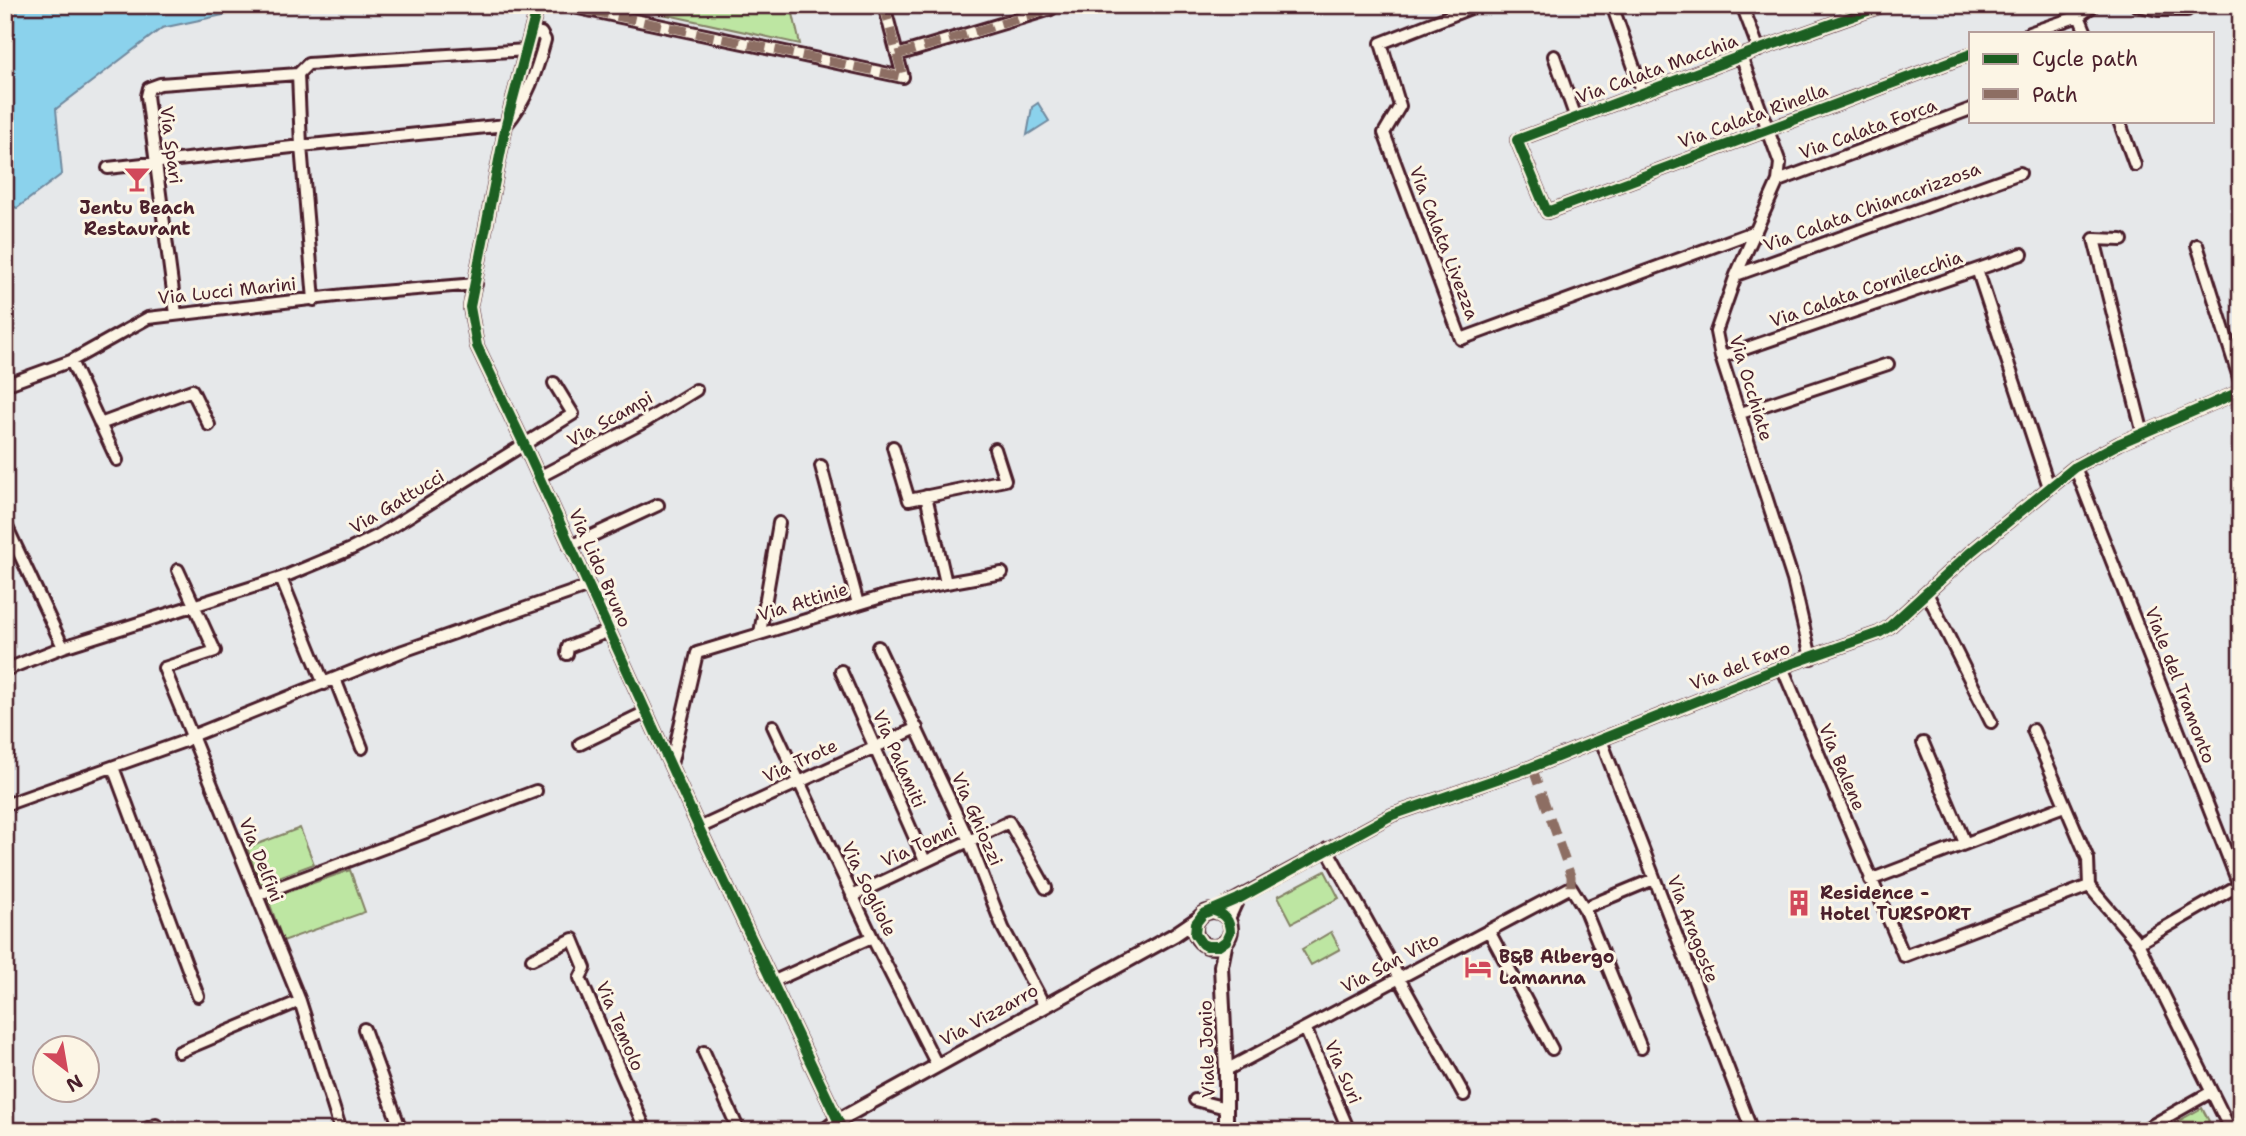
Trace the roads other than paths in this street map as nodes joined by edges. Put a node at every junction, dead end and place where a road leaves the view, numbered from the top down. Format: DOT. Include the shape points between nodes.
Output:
graph roads {
  1 [pos="538,5"];
  2 [pos="564,5"];
  3 [pos="884,5"];
  4 [pos="1049,5"];
  5 [pos="1478,5"];
  6 [pos="1612,5"];
  7 [pos="1742,5"];
  8 [pos="1884,5"];
  9 [pos="2094,5"];
  10 [pos="2136,5"];
  11 [pos="2186,10"];
  12 [pos="2079,16"];
  13 [pos="2032,32"];
  14 [pos="2086,32"];
  15 [pos="530,35"];
  16 [pos="526,50"];
  17 [pos="1759,50"];
  18 [pos="897,55"];
  19 [pos="1969,55"];
  20 [pos="1554,56"];
  21 [pos="1741,56"];
  22 [pos="298,74"];
  23 [pos="1643,93"];
  24 [pos="1969,110"];
  25 [pos="1576,118"];
  26 [pos="2119,122"];
  27 [pos="506,125"];
  28 [pos="1768,129"];
  29 [pos="301,146"];
  30 [pos="155,163"];
  31 [pos="2135,165"];
  32 [pos="108,168"];
  33 [pos="2020,173"];
  34 [pos="1778,181"];
  35 [pos="1547,212"];
  36 [pos="1756,231"];
  37 [pos="2122,240"];
  38 [pos="2197,245"];
  39 [pos="2022,254"];
  40 [pos="1736,275"];
  41 [pos="1979,275"];
  42 [pos="476,284"];
  43 [pos="314,300"];
  44 [pos="176,314"];
  45 [pos="1721,357"];
  46 [pos="71,361"];
  47 [pos="1888,364"];
  48 [pos="554,383"];
  49 [pos="2241,384"];
  50 [pos="5,385"];
  51 [pos="696,390"];
  52 [pos="2241,391"];
  53 [pos="1741,413"];
  54 [pos="100,424"];
  55 [pos="209,425"];
  56 [pos="2143,434"];
  57 [pos="524,444"];
  58 [pos="893,447"];
  59 [pos="995,449"];
  60 [pos="117,460"];
  61 [pos="821,466"];
  62 [pos="2076,467"];
  63 [pos="539,477"];
  64 [pos="2049,488"];
  65 [pos="926,496"];
  66 [pos="659,505"];
  67 [pos="5,523"];
  68 [pos="779,523"];
  69 [pos="570,546"];
  70 [pos="17,549"];
  71 [pos="5,554"];
  72 [pos="178,570"];
  73 [pos="1002,573"];
  74 [pos="281,578"];
  75 [pos="946,583"];
  76 [pos="589,586"];
  77 [pos="1927,593"];
  78 [pos="858,604"];
  79 [pos="195,606"];
  80 [pos="609,631"];
  81 [pos="760,633"];
  82 [pos="63,647"];
  83 [pos="878,647"];
  84 [pos="567,654"];
  85 [pos="1811,658"];
  86 [pos="1782,667"];
  87 [pos="5,670"];
  88 [pos="841,671"];
  89 [pos="335,679"];
  90 [pos="324,684"];
  91 [pos="646,712"];
  92 [pos="1991,722"];
  93 [pos="773,726"];
  94 [pos="917,727"];
  95 [pos="2033,730"];
  96 [pos="192,736"];
  97 [pos="1601,740"];
  98 [pos="1923,743"];
  99 [pos="580,744"];
  100 [pos="875,747"];
  101 [pos="362,748"];
  102 [pos="671,765"];
  103 [pos="113,767"];
  104 [pos="798,781"];
  105 [pos="536,791"];
  106 [pos="5,792"];
  107 [pos="7,805"];
  108 [pos="2064,806"];
  109 [pos="699,828"];
  110 [pos="969,841"];
  111 [pos="1965,843"];
  112 [pos="1327,849"];
  113 [pos="925,862"];
  114 [pos="1654,879"];
  115 [pos="1870,880"];
  116 [pos="2089,886"];
  117 [pos="1046,888"];
  118 [pos="257,895"];
  119 [pos="852,896"];
  120 [pos="1238,899"];
  121 [pos="1584,908"];
  122 [pos="1213,911"];
  123 [pos="1199,918"];
  124 [pos="1228,920"];
  125 [pos="1489,930"];
  126 [pos="1174,935"];
  127 [pos="1196,935"];
  128 [pos="872,937"];
  129 [pos="1226,941"];
  130 [pos="2138,943"];
  131 [pos="1209,947"];
  132 [pos="531,960"];
  133 [pos="1221,966"];
  134 [pos="1398,979"];
  135 [pos="772,982"];
  136 [pos="198,996"];
  137 [pos="300,1001"];
  138 [pos="1044,1005"];
  139 [pos="1304,1028"];
  140 [pos="364,1029"];
  141 [pos="1552,1048"];
  142 [pos="1640,1048"];
  143 [pos="179,1052"];
  144 [pos="704,1052"];
  145 [pos="937,1065"];
  146 [pos="1226,1070"];
  147 [pos="2211,1092"];
  148 [pos="1464,1095"];
  149 [pos="1195,1100"];
  150 [pos="1226,1108"];
  151 [pos="156,1125"];
  152 [pos="840,1126"];
  153 [pos="141,1131"];
  154 [pos="341,1131"];
  155 [pos="401,1131"];
  156 [pos="646,1131"];
  157 [pos="739,1131"];
  158 [pos="824,1131"];
  159 [pos="1226,1131"];
  160 [pos="1349,1131"];
  161 [pos="1752,1131"];
  162 [pos="2142,1131"];
  163 [pos="2231,1131"];
  1 -- 15 [label="street, Via Lido Bruno"];
  2 -- 18 [label="street" via="903,77"];
  3 -- 18 [label="street"];
  4 -- 18 [label="street" via="1051,9"];
  5 -- 36 [label="street, Via Calata Livezza" via="1381,43 1400,106 1384,133 1461,338"];
  6 -- 23 [label="street, Via Calata Macchia"];
  7 -- 17 [label="street"];
  8 -- 17 [label="street, Via Calata Macchia"];
  9 -- 12 [label="street"];
  10 -- 11 [label="street"];
  12 -- 13 [label="street"];
  12 -- 14 [label="street"];
  15 -- 16 [label="street, Via Lido Bruno"];
  15 -- 27 [label="street" via="541,33 545,40 542,53 531,85"];
  16 -- 22 [label="street" via="308,64"];
  16 -- 27 [label="street, Via Lido Bruno"];
  17 -- 21 [label="street, Via Calata Macchia"];
  19 -- 28 [label="street, Via Calata Rinella"];
  20 -- 25 [label="street, Via Calata Macchia"];
  21 -- 23 [label="street, Via Calata Macchia"];
  21 -- 28 [label="street, Via Occhiate"];
  22 -- 29 [label="street"];
  22 -- 30 [label="street, Via Spari" via="153,85 148,96"];
  23 -- 25 [label="street, Via Calata Macchia"];
  24 -- 34 [label="street, Via Calata Forca"];
  25 -- 35 [label="street, Via Calata Macchia" via="1517,140"];
  26 -- 31 [label="street"];
  27 -- 29 [label="street"];
  27 -- 42 [label="street, Via Lido Bruno"];
  28 -- 34 [label="street, Via Occhiate" via="1780,163"];
  28 -- 35 [label="street, Via Calata Rinella"];
  29 -- 30 [label="street"];
  29 -- 43 [label="street"];
  30 -- 32 [label="street"];
  30 -- 44 [label="street, Via Spari"];
  33 -- 40 [label="street, Via Calata Chiancarizzosa"];
  34 -- 36 [label="street, Via Occhiate"];
  36 -- 40 [label="street, Via Occhiate"];
  37 -- 56 [label="street" via="2094,239"];
  38 -- 49 [label="street"];
  39 -- 45 [label="street, Via Calata Cornilecchia"];
  40 -- 45 [label="street, Via Occhiate" via="1716,332"];
  41 -- 64 [label="street"];
  42 -- 43 [label="street, Via Lucci Marini"];
  42 -- 57 [label="street, Via Lido Bruno" via="470,307 477,346"];
  43 -- 44 [label="street, Via Lucci Marini"];
  44 -- 46 [label="street, Via Lucci Marini" via="148,317"];
  45 -- 53 [label="street, Via Occhiate"];
  46 -- 50 [label="street, Via Lucci Marini"];
  46 -- 54 [label="street"];
  47 -- 53 [label="street"];
  48 -- 57 [label="street, Via Gattucci" via="573,414"];
  51 -- 63 [label="street, Via Scampi"];
  52 -- 56 [label="street, Via del Faro"];
  53 -- 85 [label="street, Via Occhiate" via="1793,580"];
  54 -- 55 [label="street" via="192,390"];
  54 -- 60 [label="street"];
  56 -- 62 [label="street, Via del Faro"];
  57 -- 63 [label="street, Via Lido Bruno"];
  57 -- 74 [label="street, Via Gattucci" via="377,536"];
  58 -- 65 [label="street" via="909,500"];
  59 -- 65 [label="street" via="1005,480"];
  61 -- 78 [label="street"];
  62 -- 64 [label="street, Via del Faro"];
  62 -- 130 [label="street, Viale del Tramonto" via="2239,885"];
  63 -- 69 [label="street, Via Lido Bruno"];
  64 -- 77 [label="street, Via del Faro"];
  65 -- 75 [label="street"];
  66 -- 69 [label="street"];
  67 -- 70 [label="street"];
  68 -- 81 [label="street"];
  69 -- 76 [label="street, Via Lido Bruno"];
  70 -- 71 [label="street"];
  70 -- 82 [label="street"];
  72 -- 79 [label="street"];
  73 -- 75 [label="street, Via Attinie"];
  74 -- 79 [label="street, Via Gattucci"];
  74 -- 90 [label="street"];
  75 -- 78 [label="street, Via Attinie"];
  76 -- 80 [label="street, Via Lido Bruno"];
  76 -- 89 [label="street"];
  77 -- 85 [label="street, Via del Faro" via="1879,633"];
  77 -- 92 [label="street"];
  78 -- 81 [label="street, Via Attinie"];
  79 -- 82 [label="street, Via Gattucci"];
  79 -- 96 [label="street, Via Delfini" via="215,651 164,668"];
  80 -- 84 [label="street" via="568,648"];
  80 -- 91 [label="street, Via Lido Bruno"];
  81 -- 102 [label="street, Via Attinie" via="698,653"];
  82 -- 87 [label="street, Via Gattucci"];
  83 -- 94 [label="street, Via Ghiozzi"];
  85 -- 86 [label="street, Via del Faro"];
  86 -- 97 [label="street, Via del Faro"];
  86 -- 115 [label="street, Via Balene"];
  88 -- 100 [label="street, Via Palamiti"];
  89 -- 90 [label="street"];
  89 -- 101 [label="street"];
  90 -- 96 [label="street"];
  91 -- 99 [label="street"];
  91 -- 102 [label="street, Via Lido Bruno"];
  93 -- 104 [label="street, Via Sogliole"];
  94 -- 100 [label="street, Via Trote"];
  94 -- 110 [label="street, Via Ghiozzi"];
  95 -- 108 [label="street"];
  96 -- 103 [label="street"];
  96 -- 118 [label="street, Via Delfini"];
  97 -- 112 [label="street, Via del Faro" via="1392,815"];
  97 -- 114 [label="street, Via Aragoste"];
  98 -- 111 [label="street"];
  100 -- 104 [label="street, Via Trote"];
  100 -- 113 [label="street, Via Palamiti"];
  102 -- 109 [label="street, Via Lido Bruno"];
  103 -- 107 [label="street"];
  103 -- 136 [label="street"];
  104 -- 109 [label="street, Via Trote"];
  104 -- 119 [label="street, Via Sogliole"];
  105 -- 118 [label="street"];
  106 -- 107 [label="street"];
  108 -- 111 [label="street"];
  108 -- 116 [label="street" via="2088,859"];
  109 -- 135 [label="street, Via Lido Bruno"];
  110 -- 113 [label="street, Via Tonni"];
  110 -- 117 [label="street, Via Tonni" via="1009,822"];
  110 -- 138 [label="street, Via Ghiozzi" via="1003,928"];
  111 -- 115 [label="street"];
  112 -- 120 [label="street, Via del Faro"];
  112 -- 134 [label="street"];
  113 -- 119 [label="street, Via Tonni"];
  114 -- 121 [label="street"];
  114 -- 161 [label="street, Via Aragoste"];
  115 -- 116 [label="street, Via Balene" via="1904,956"];
  116 -- 130 [label="street"];
  118 -- 137 [label="street, Via Delfini"];
  119 -- 128 [label="street, Via Sogliole"];
  120 -- 122 [label="street, Via del Faro"];
  120 -- 124 [label="street"];
  121 -- 125 [label="street, Via San Vito" via="1571,887"];
  121 -- 142 [label="street"];
  122 -- 123 [label="street, Via Vizzarro"];
  122 -- 124 [label="street"];
  123 -- 126 [label="street, Via Vizzarro"];
  123 -- 127 [label="street"];
  124 -- 129 [label="street"];
  125 -- 134 [label="street, Via San Vito"];
  125 -- 141 [label="street"];
  126 -- 127 [label="street, Via Vizzarro"];
  126 -- 138 [label="street, Via Vizzarro"];
  127 -- 131 [label="street"];
  128 -- 135 [label="street"];
  128 -- 145 [label="street, Via Sogliole"];
  129 -- 131 [label="street"];
  129 -- 133 [label="street, Viale Jonio"];
  130 -- 147 [label="street"];
  131 -- 133 [label="street, Viale Jonio"];
  132 -- 156 [label="street, Via Temolo" via="573,939 585,968 580,978"];
  133 -- 146 [label="street, Viale Jonio"];
  134 -- 139 [label="street, Via San Vito"];
  134 -- 148 [label="street"];
  135 -- 152 [label="street, Via Lido Bruno"];
  137 -- 143 [label="street"];
  137 -- 154 [label="street, Via Delfini"];
  138 -- 145 [label="street, Via Vizzarro"];
  139 -- 146 [label="street, Via San Vito"];
  139 -- 160 [label="street, Via Suri"];
  140 -- 155 [label="street"];
  144 -- 157 [label="street"];
  145 -- 152 [label="street, Via Vizzarro"];
  146 -- 150 [label="street, Viale Jonio"];
  147 -- 162 [label="street"];
  147 -- 163 [label="street"];
  149 -- 150 [label="street"];
  150 -- 159 [label="street, Viale Jonio"];
  151 -- 153 [label="street"];
  152 -- 158 [label="street, Via Vizzarro"];
}
